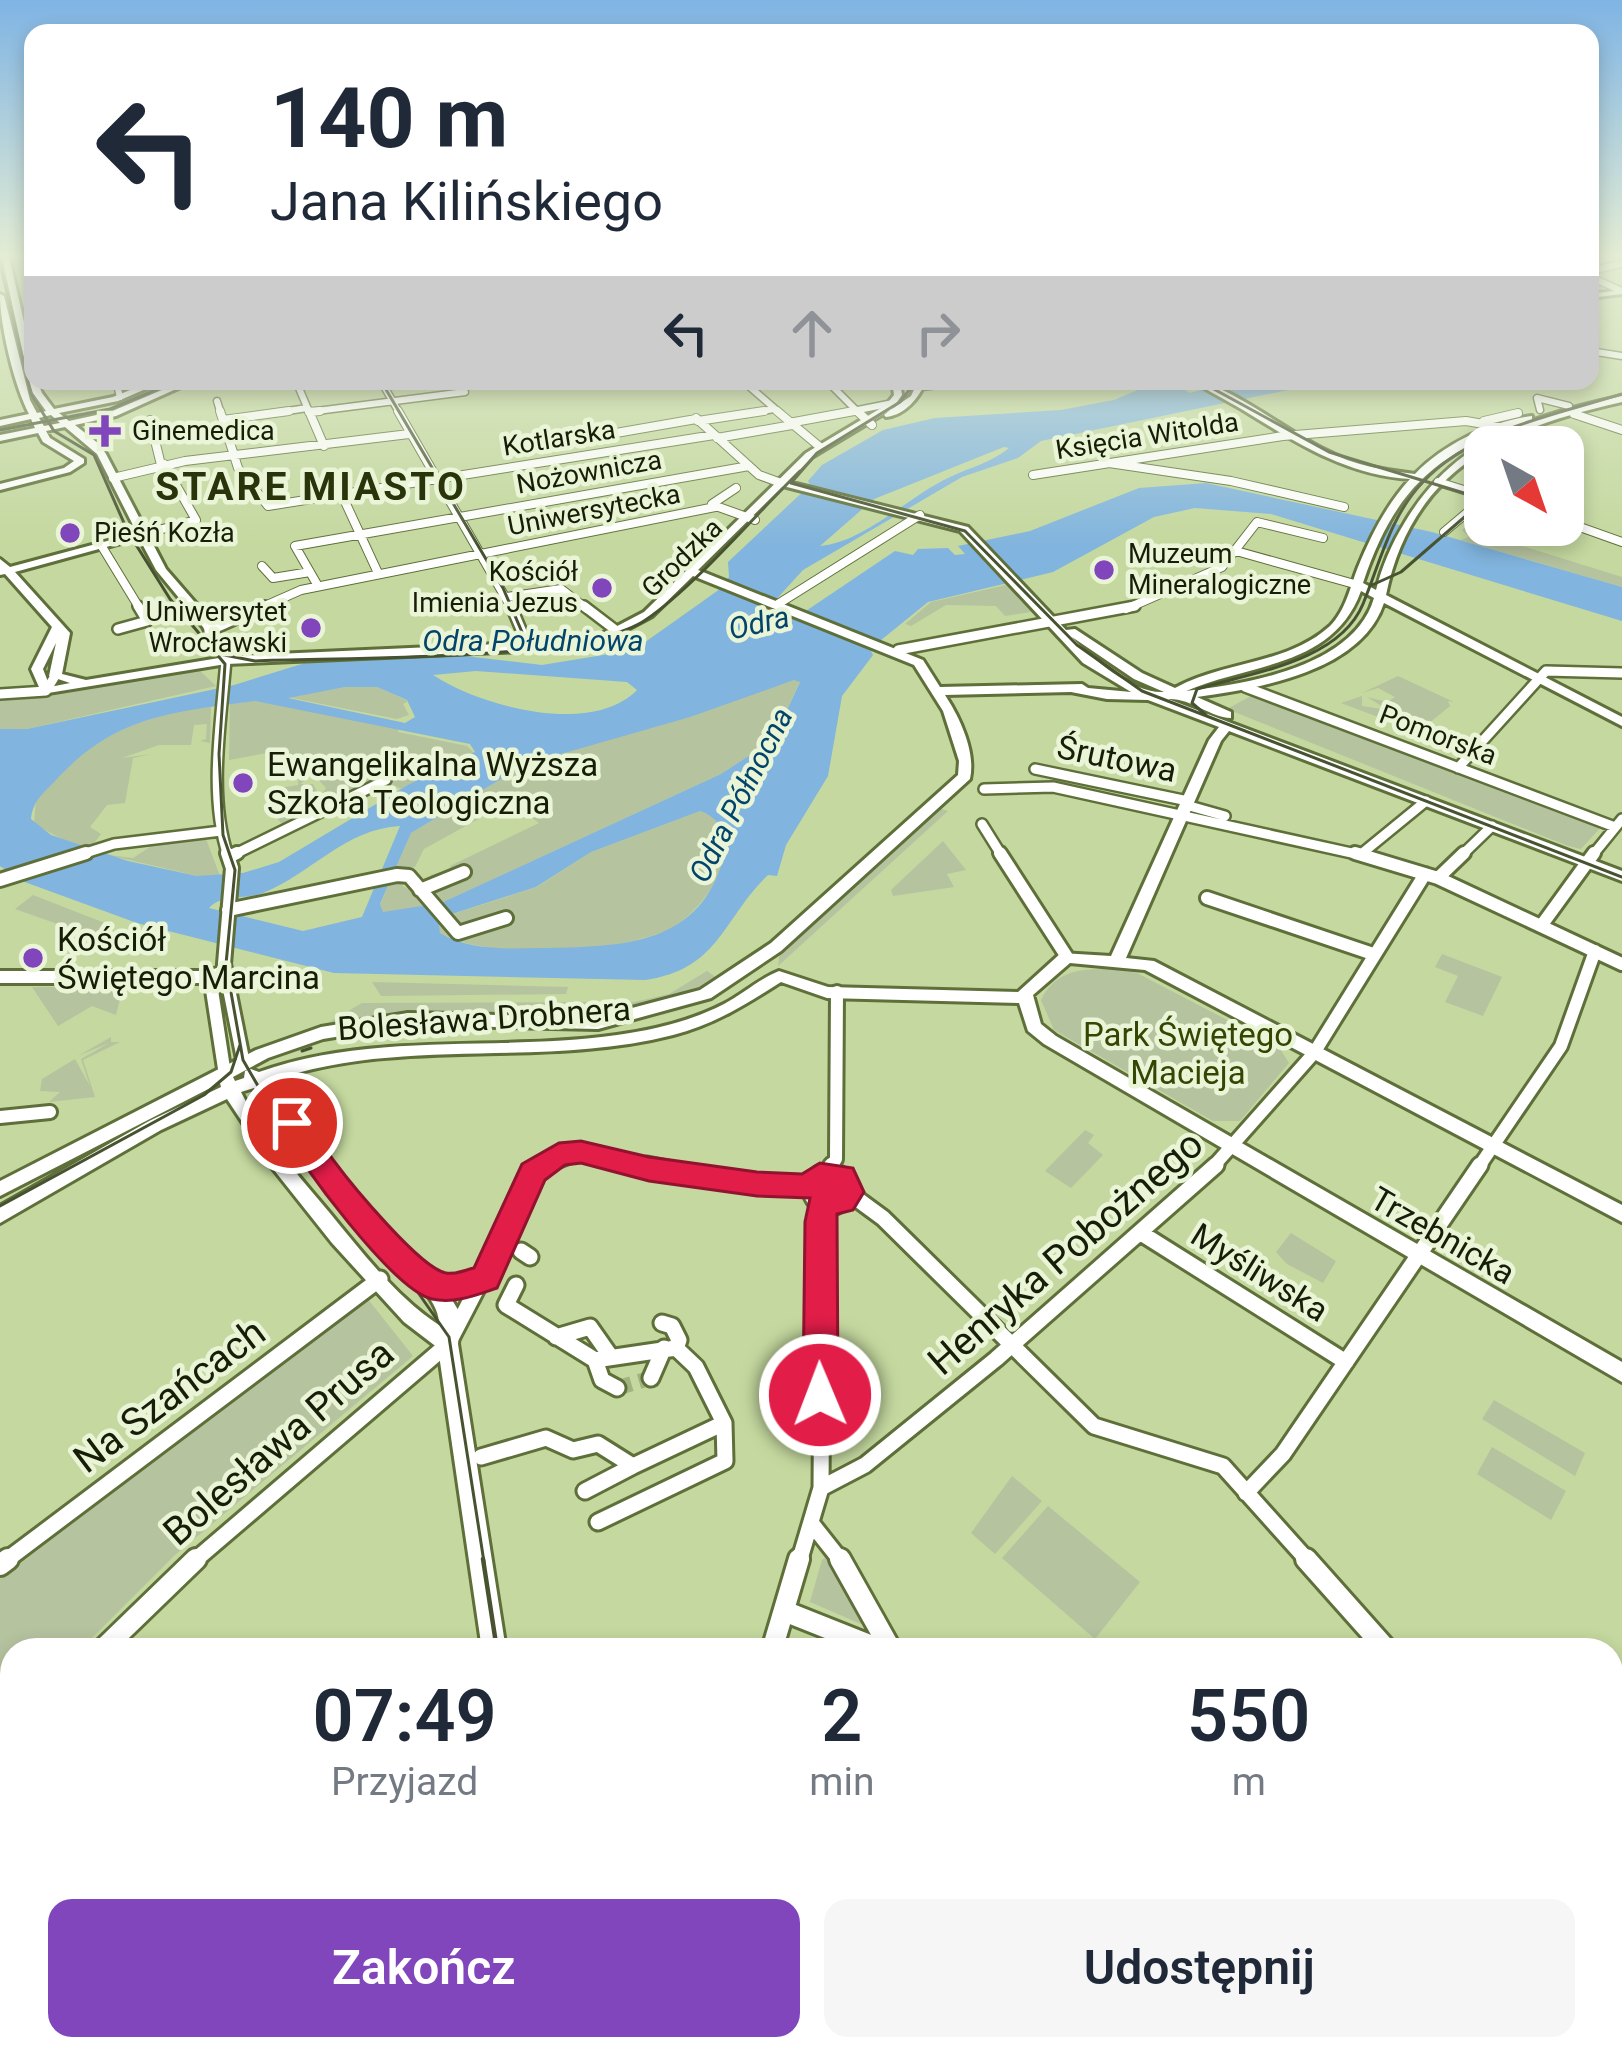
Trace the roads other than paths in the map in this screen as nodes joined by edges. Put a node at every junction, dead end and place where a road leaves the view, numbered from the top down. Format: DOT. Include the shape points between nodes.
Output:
graph roads {
  1 [pos="9,353"];
  2 [pos="39,390"];
  3 [pos="119,390"];
  4 [pos="140,390"];
  5 [pos="143,390"];
  6 [pos="163,390"];
  7 [pos="174,390"];
  8 [pos="300,390"];
  9 [pos="385,390"];
  10 [pos="752,390"];
  11 [pos="837,390"];
  12 [pos="897,390"];
  13 [pos="918,390"];
  14 [pos="1216,390"];
  15 [pos="465,392"];
  16 [pos="1622,395"];
  17 [pos="121,397"];
  18 [pos="1589,399"];
  19 [pos="218,401"];
  20 [pos="390,401"];
  21 [pos="1602,404"];
  22 [pos="774,409"];
  23 [pos="308,410"];
  24 [pos="1540,410"];
  25 [pos="1571,410"];
  26 [pos="1518,412"];
  27 [pos="86,414"];
  28 [pos="57,418"];
  29 [pos="868,418"];
  30 [pos="697,419"];
  31 [pos="150,420"];
  32 [pos="223,420"];
  33 [pos="791,424"];
  34 [pos="1486,426"];
  35 [pos="1505,426"];
  36 [pos="1533,426"];
  37 [pos="40,428"];
  38 [pos="1620,428"];
  39 [pos="1464,429"];
  40 [pos="3,430"];
  41 [pos="76,434"];
  42 [pos="1297,435"];
  43 [pos="410,436"];
  44 [pos="716,437"];
  45 [pos="1464,439"];
  46 [pos="324,446"];
  47 [pos="536,447"];
  48 [pos="820,447"];
  49 [pos="233,455"];
  50 [pos="1464,460"];
  51 [pos="1108,462"];
  52 [pos="162,464"];
  53 [pos="1425,464"];
  54 [pos="748,466"];
  55 [pos="1393,466"];
  56 [pos="110,473"];
  57 [pos="1033,475"];
  58 [pos="1413,476"];
  59 [pos="437,478"];
  60 [pos="1438,482"];
  61 [pos="786,484"];
  62 [pos="0,487"];
  63 [pos="736,488"];
  64 [pos="1464,490"];
  65 [pos="341,494"];
  66 [pos="713,506"];
  67 [pos="1343,507"];
  68 [pos="920,515"];
  69 [pos="1464,515"];
  70 [pos="459,516"];
  71 [pos="751,519"];
  72 [pos="1584,528"];
  73 [pos="358,532"];
  74 [pos="1444,532"];
  75 [pos="140,535"];
  76 [pos="1323,538"];
  77 [pos="1622,542"];
  78 [pos="101,545"];
  79 [pos="1236,551"];
  80 [pos="480,553"];
  81 [pos="262,566"];
  82 [pos="2,569"];
  83 [pos="310,572"];
  84 [pos="378,573"];
  85 [pos="696,573"];
  86 [pos="1358,585"];
  87 [pos="318,586"];
  88 [pos="1380,596"];
  89 [pos="507,597"];
  90 [pos="774,602"];
  91 [pos="1407,614"];
  92 [pos="1374,615"];
  93 [pos="1054,622"];
  94 [pos="57,628"];
  95 [pos="118,628"];
  96 [pos="209,631"];
  97 [pos="618,632"];
  98 [pos="525,639"];
  99 [pos="1467,642"];
  100 [pos="452,650"];
  101 [pos="898,650"];
  102 [pos="226,660"];
  103 [pos="1096,668"];
  104 [pos="1622,673"];
  105 [pos="55,676"];
  106 [pos="1203,679"];
  107 [pos="1536,679"];
  108 [pos="106,681"];
  109 [pos="1153,683"];
  110 [pos="1121,684"];
  111 [pos="1245,687"];
  112 [pos="1083,688"];
  113 [pos="940,691"];
  114 [pos="1216,691"];
  115 [pos="46,692"];
  116 [pos="1174,693"];
  117 [pos="0,694"];
  118 [pos="1140,694"];
  119 [pos="1180,709"];
  120 [pos="1215,710"];
  121 [pos="1622,722"];
  122 [pos="1226,727"];
  123 [pos="1277,742"];
  124 [pos="1458,768"];
  125 [pos="1036,769"];
  126 [pos="386,780"];
  127 [pos="984,788"];
  128 [pos="1426,801"];
  129 [pos="1185,807"];
  130 [pos="1618,823"];
  131 [pos="982,824"];
  132 [pos="1250,826"];
  133 [pos="1492,826"];
  134 [pos="221,830"];
  135 [pos="1360,855"];
  136 [pos="229,857"];
  137 [pos="1586,862"];
  138 [pos="464,872"];
  139 [pos="1431,876"];
  140 [pos="1622,876"];
  141 [pos="0,880"];
  142 [pos="420,890"];
  143 [pos="1207,898"];
  144 [pos="228,907"];
  145 [pos="506,918"];
  146 [pos="1541,926"];
  147 [pos="776,947"];
  148 [pos="1595,951"];
  149 [pos="1373,954"];
  150 [pos="1067,957"];
  151 [pos="1118,959"];
  152 [pos="1622,964"];
  153 [pos="225,971"];
  154 [pos="779,976"];
  155 [pos="0,977"];
  156 [pos="210,977"];
  157 [pos="837,992"];
  158 [pos="1024,998"];
  159 [pos="1314,1053"];
  160 [pos="297,1067"];
  161 [pos="249,1072"];
  162 [pos="227,1082"];
  163 [pos="275,1096"];
  164 [pos="50,1112"];
  165 [pos="0,1117"];
  166 [pos="1493,1146"];
  167 [pos="1235,1148"];
  168 [pos="827,1173"];
  169 [pos="810,1186"];
  170 [pos="0,1189"];
  171 [pos="849,1192"];
  172 [pos="823,1203"];
  173 [pos="1622,1214"];
  174 [pos="0,1215"];
  175 [pos="1141,1233"];
  176 [pos="1419,1255"];
  177 [pos="485,1278"];
  178 [pos="380,1279"];
  179 [pos="516,1285"];
  180 [pos="433,1286"];
  181 [pos="662,1323"];
  182 [pos="556,1336"];
  183 [pos="448,1344"];
  184 [pos="1010,1347"];
  185 [pos="670,1348"];
  186 [pos="603,1359"];
  187 [pos="1346,1362"];
  188 [pos="1622,1373"];
  189 [pos="651,1378"];
  190 [pos="617,1388"];
  191 [pos="724,1423"];
  192 [pos="481,1457"];
  193 [pos="633,1466"];
  194 [pos="820,1488"];
  195 [pos="585,1491"];
  196 [pos="1246,1492"];
  197 [pos="598,1522"];
  198 [pos="812,1525"];
  199 [pos="0,1564"];
  200 [pos="784,1610"];
  201 [pos="114,1638"];
  202 [pos="492,1638"];
  203 [pos="776,1638"];
  204 [pos="856,1638"];
  205 [pos="881,1638"];
  206 [pos="1377,1638"];
  1 -- 37 [label="street"];
  2 -- 28 [label="street"];
  3 -- 17 [label="street"];
  4 -- 17 [label="street"];
  5 -- 27 [label="street"];
  6 -- 27 [label="street"];
  7 -- 27 [label="street"];
  8 -- 23 [label="street"];
  9 -- 20 [label="street"];
  10 -- 22 [label="street"];
  11 -- 29 [label="street"];
  12 -- 29 [label="street"];
  13 -- 29 [label="street" via="909,403"];
  14 -- 42 [label="street"];
  15 -- 20 [label="street"];
  16 -- 18 [label="street"];
  16 -- 21 [label="street"];
  17 -- 27 [label="street"];
  18 -- 21 [label="street"];
  18 -- 25 [label="street"];
  19 -- 32 [label="street"];
  20 -- 23 [label="street"];
  20 -- 43 [label="street"];
  21 -- 25 [label="street"];
  22 -- 30 [label="street"];
  22 -- 33 [label="street"];
  23 -- 32 [label="street"];
  23 -- 46 [label="street"];
  24 -- 25 [label="street" via="1537,398"];
  25 -- 35 [label="street"];
  25 -- 36 [label="street"];
  25 -- 38 [label="street"];
  26 -- 34 [label="street, Księcia Witolda"];
  27 -- 28 [label="street"];
  27 -- 41 [label="street"];
  28 -- 37 [label="street"];
  28 -- 41 [label="street"];
  29 -- 33 [label="street, Kotlarska"];
  29 -- 48 [label="street"];
  29 -- 61 [label="street"];
  30 -- 44 [label="street"];
  30 -- 47 [label="street"];
  31 -- 52 [label="street"];
  32 -- 49 [label="street"];
  33 -- 44 [label="street, Kotlarska"];
  33 -- 48 [label="street"];
  37 -- 40 [label="street"];
  37 -- 40 [label="street"];
  37 -- 62 [label="street" via="81,458 67,470"];
  39 -- 42 [label="street, Księcia Witolda"];
  41 -- 56 [label="street" via="99,448"];
  42 -- 51 [label="street, Księcia Witolda"];
  42 -- 55 [label="street"];
  42 -- 58 [label="street" via="1344,462"];
  43 -- 46 [label="street"];
  43 -- 59 [label="street"];
  44 -- 54 [label="street"];
  44 -- 59 [label="street, Kotlarska"];
  45 -- 53 [label="street"];
  46 -- 49 [label="street"];
  48 -- 61 [label="street"];
  49 -- 52 [label="street"];
  49 -- 65 [label="street, Kotlarska" via="268,506"];
  50 -- 60 [label="street"];
  51 -- 57 [label="street, Księcia Witolda"];
  51 -- 67 [label="street"];
  52 -- 56 [label="street"];
  52 -- 75 [label="street" via="195,522"];
  53 -- 55 [label="street"];
  53 -- 58 [label="street"];
  54 -- 61 [label="street"];
  54 -- 70 [label="street, Nożownicza"];
  55 -- 58 [label="street"];
  56 -- 75 [label="street"];
  58 -- 60 [label="street"];
  58 -- 86 [label="street"];
  59 -- 65 [label="street, Kotlarska"];
  59 -- 70 [label="street"];
  60 -- 64 [label="street"];
  60 -- 88 [label="street" via="1393,556"];
  61 -- 68 [label="street"];
  61 -- 71 [label="street, Grodzka"];
  63 -- 66 [label="street"];
  65 -- 73 [label="street"];
  66 -- 71 [label="street"];
  66 -- 80 [label="street, Uniwersytecka"];
  68 -- 90 [label="street"];
  68 -- 93 [label="street, Pomorska" via="977,539"];
  69 -- 74 [label="street"];
  70 -- 73 [label="street, Nożownicza"];
  70 -- 80 [label="street"];
  71 -- 85 [label="street, Grodzka"];
  72 -- 77 [label="street"];
  73 -- 83 [label="street, Nożownicza" via="295,546"];
  73 -- 84 [label="street"];
  75 -- 78 [label="street"];
  75 -- 96 [label="street"];
  76 -- 79 [label="street" via="1257,522"];
  78 -- 82 [label="street"];
  78 -- 95 [label="street" via="147,621"];
  79 -- 86 [label="street"];
  79 -- 93 [label="street" via="1219,569 1139,605"];
  80 -- 84 [label="street, Uniwersytecka"];
  80 -- 89 [label="street"];
  81 -- 83 [label="street" via="273,578"];
  82 -- 94 [label="street"];
  83 -- 87 [label="street"];
  84 -- 87 [label="street, Uniwersytecka"];
  85 -- 90 [label="street"];
  85 -- 97 [label="street, Grodzka"];
  85 -- 100 [label="street, Grodzka" via="653,620 608,643 519,655"];
  86 -- 88 [label="street"];
  86 -- 106 [label="street" via="1345,616 1317,641"];
  87 -- 96 [label="street, Uniwersytecka" via="263,602"];
  88 -- 91 [label="street"];
  88 -- 92 [label="street"];
  88 -- 99 [label="street"];
  89 -- 97 [label="street" via="561,589"];
  89 -- 98 [label="street"];
  90 -- 101 [label="street"];
  91 -- 92 [label="street"];
  91 -- 99 [label="street"];
  92 -- 111 [label="street" via="1327,656"];
  93 -- 101 [label="street"];
  93 -- 103 [label="street, Pomorska"];
  93 -- 109 [label="street, Pomorska"];
  94 -- 105 [label="street" via="64,640"];
  94 -- 115 [label="street" via="37,669"];
  96 -- 102 [label="street"];
  97 -- 100 [label="street, Grodzka" via="574,644"];
  99 -- 107 [label="street"];
  100 -- 102 [label="street, Grodzka"];
  101 -- 113 [label="street"];
  102 -- 108 [label="street, Grodzka"];
  102 -- 134 [label="street"];
  103 -- 110 [label="street, Pomorska"];
  103 -- 112 [label="street"];
  104 -- 107 [label="street" via="1563,668"];
  105 -- 108 [label="street"];
  105 -- 115 [label="street"];
  106 -- 109 [label="street"];
  106 -- 116 [label="street"];
  107 -- 121 [label="street"];
  107 -- 124 [label="street"];
  108 -- 115 [label="street, Grodzka"];
  109 -- 110 [label="street"];
  109 -- 116 [label="street, Pomorska"];
  110 -- 112 [label="street"];
  110 -- 118 [label="street, Pomorska"];
  111 -- 114 [label="street"];
  111 -- 124 [label="street, Pomorska"];
  112 -- 113 [label="street"];
  112 -- 118 [label="street"];
  113 -- 147 [label="street, Bolesława Drobnera" via="967,770"];
  114 -- 116 [label="street"];
  114 -- 120 [label="street"];
  115 -- 117 [label="street"];
  116 -- 118 [label="street"];
  116 -- 119 [label="street"];
  116 -- 120 [label="street, Pomorska"];
  118 -- 119 [label="street, Pomorska"];
  119 -- 122 [label="street, Pomorska"];
  120 -- 123 [label="street, Pomorska"];
  122 -- 123 [label="street, Pomorska"];
  122 -- 129 [label="street"];
  123 -- 128 [label="street, Pomorska"];
  124 -- 130 [label="street, Pomorska"];
  125 -- 129 [label="street, Śrutowa"];
  126 -- 136 [label="street"];
  127 -- 129 [label="street" via="1040,785"];
  128 -- 133 [label="street, Pomorska"];
  128 -- 135 [label="street"];
  129 -- 132 [label="street"];
  129 -- 132 [label="street"];
  129 -- 151 [label="street"];
  130 -- 137 [label="street"];
  131 -- 150 [label="street"];
  132 -- 135 [label="street"];
  133 -- 137 [label="street, Pomorska"];
  133 -- 139 [label="street, Henryka Pobożnego"];
  134 -- 136 [label="street"];
  134 -- 141 [label="street" via="94,850"];
  135 -- 139 [label="street"];
  136 -- 144 [label="street"];
  137 -- 140 [label="street, Pomorska"];
  137 -- 146 [label="street"];
  138 -- 142 [label="street"];
  139 -- 146 [label="street"];
  139 -- 149 [label="street, Henryka Pobożnego"];
  142 -- 144 [label="street" via="409,876 387,875"];
  142 -- 145 [label="street" via="458,933"];
  143 -- 149 [label="street"];
  144 -- 153 [label="street"];
  146 -- 148 [label="street"];
  147 -- 154 [label="street"];
  147 -- 161 [label="street, Bolesława Drobnera" via="705,994 633,1017 363,1024 297,1040"];
  148 -- 152 [label="street"];
  148 -- 166 [label="street" via="1561,1046"];
  149 -- 159 [label="street, Henryka Pobożnego"];
  150 -- 151 [label="street"];
  150 -- 158 [label="street"];
  151 -- 159 [label="street" via="1148,965"];
  153 -- 156 [label="street"];
  153 -- 161 [label="street"];
  154 -- 157 [label="street"];
  154 -- 160 [label="street, Bolesława Drobnera" via="707,1018 636,1039 363,1053"];
  155 -- 156 [label="street"];
  156 -- 162 [label="street"];
  157 -- 158 [label="street"];
  157 -- 168 [label="street" via="836,1159"];
  158 -- 167 [label="street, Trzebnicka" via="1047,1039"];
  159 -- 166 [label="street"];
  159 -- 167 [label="street, Henryka Pobożnego"];
  160 -- 161 [label="street, Bolesława Drobnera"];
  160 -- 163 [label="street"];
  161 -- 162 [label="street"];
  161 -- 163 [label="street"];
  162 -- 170 [label="street"];
  162 -- 174 [label="street"];
  162 -- 178 [label="street" via="245,1119"];
  163 -- 180 [label="street" via="326,1173"];
  164 -- 165 [label="street"];
  166 -- 173 [label="street"];
  166 -- 176 [label="street"];
  167 -- 175 [label="street, Henryka Pobożnego"];
  167 -- 176 [label="street, Trzebnicka"];
  168 -- 169 [label="street"];
  168 -- 171 [label="street" via="842,1177"];
  169 -- 172 [label="street"];
  169 -- 177 [label="street, Bolesława Prusa" via="734,1182 581,1152 551,1158 533,1172"];
  171 -- 172 [label="street"];
  171 -- 184 [label="street"];
  172 -- 194 [label="street"];
  175 -- 184 [label="street, Henryka Pobożnego"];
  175 -- 187 [label="street, Myśliwska"];
  176 -- 187 [label="street"];
  176 -- 188 [label="street, Trzebnicka"];
  177 -- 180 [label="street"];
  177 -- 183 [label="street, Bolesława Prusa"];
  178 -- 183 [label="street" via="412,1318"];
  178 -- 199 [label="street, Na Szańcach"];
  179 -- 182 [label="street" via="500,1303"];
  180 -- 183 [label="street" via="450,1313"];
  181 -- 185 [label="street" via="679,1340"];
  182 -- 186 [label="street"];
  182 -- 186 [label="street" via="590,1327"];
  183 -- 201 [label="street, Bolesława Prusa"];
  183 -- 202 [label="street"];
  184 -- 194 [label="street, Henryka Pobożnego" via="865,1465"];
  184 -- 196 [label="street" via="1094,1426 1223,1466"];
  185 -- 186 [label="street"];
  185 -- 189 [label="street"];
  185 -- 191 [label="street" via="696,1367"];
  186 -- 190 [label="street" via="602,1380"];
  187 -- 196 [label="street" via="1283,1454"];
  191 -- 193 [label="street"];
  191 -- 197 [label="street" via="725,1460"];
  192 -- 193 [label="street" via="546,1438 573,1450 598,1444"];
  193 -- 195 [label="street"];
  194 -- 198 [label="street"];
  196 -- 206 [label="street"];
  198 -- 200 [label="street"];
  198 -- 205 [label="street" via="833,1547"];
  200 -- 203 [label="street"];
  200 -- 204 [label="street"];
}
